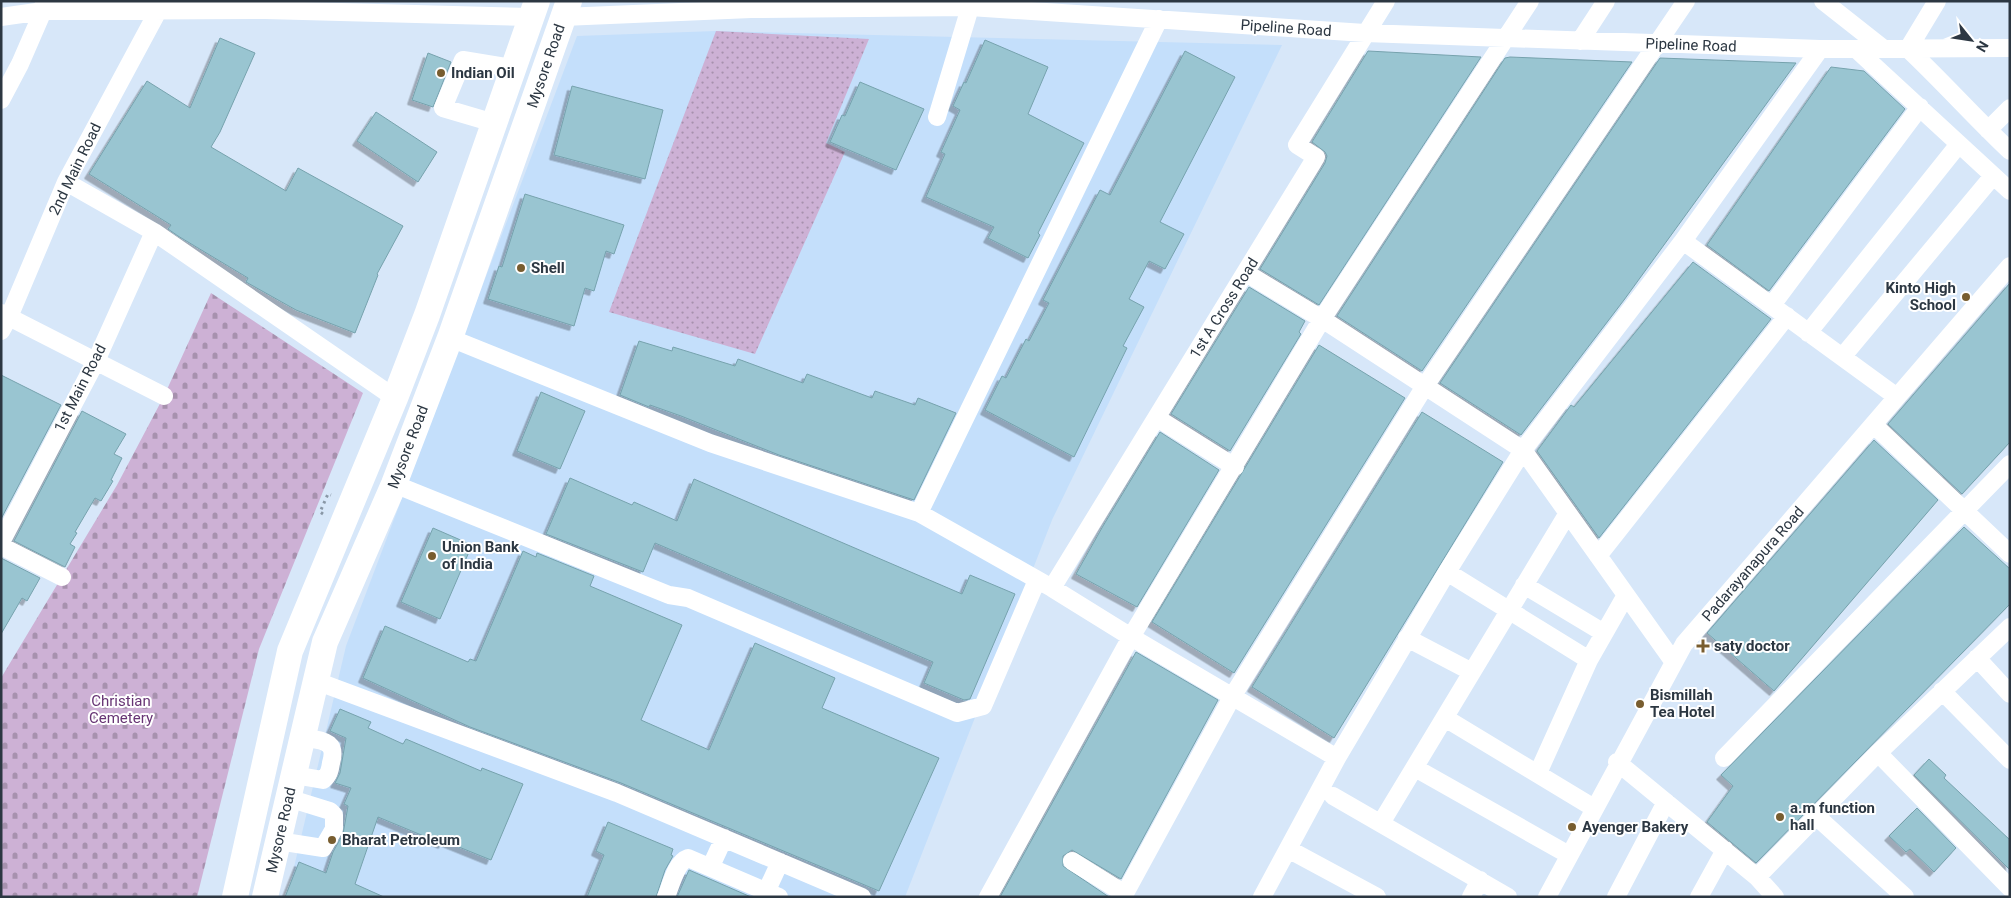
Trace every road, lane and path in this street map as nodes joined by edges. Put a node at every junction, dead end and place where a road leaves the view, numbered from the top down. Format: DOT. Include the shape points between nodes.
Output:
graph roads {
  1 [pos="1386,1"];
  2 [pos="1530,1"];
  3 [pos="1606,1"];
  4 [pos="1686,1"];
  5 [pos="1823,1"];
  6 [pos="1937,1"];
  7 [pos="971,4"];
  8 [pos="834,5"];
  9 [pos="44,6"];
  10 [pos="196,6"];
  11 [pos="1048,6"];
  12 [pos="534,9"];
  13 [pos="566,9"];
  14 [pos="158,11"];
  15 [pos="1,17"];
  16 [pos="1159,19"];
  17 [pos="1365,33"];
  18 [pos="1504,38"];
  19 [pos="1580,41"];
  20 [pos="1658,44"];
  21 [pos="2009,47"];
  22 [pos="1820,49"];
  23 [pos="1884,49"];
  24 [pos="1908,49"];
  25 [pos="1857,50"];
  26 [pos="513,68"];
  27 [pos="1,100"];
  28 [pos="1920,107"];
  29 [pos="2010,108"];
  30 [pos="937,117"];
  31 [pos="494,123"];
  32 [pos="1988,130"];
  33 [pos="1959,144"];
  34 [pos="2010,151"];
  35 [pos="1993,176"];
  36 [pos="66,182"];
  37 [pos="2010,192"];
  38 [pos="154,232"];
  39 [pos="1683,241"];
  40 [pos="2010,266"];
  41 [pos="1246,273"];
  42 [pos="1772,305"];
  43 [pos="1787,316"];
  44 [pos="1322,319"];
  45 [pos="4,320"];
  46 [pos="1808,333"];
  47 [pos="450,338"];
  48 [pos="1843,356"];
  49 [pos="96,361"];
  50 [pos="1425,386"];
  51 [pos="164,396"];
  52 [pos="1897,397"];
  53 [pos="395,398"];
  54 [pos="1156,418"];
  55 [pos="1874,425"];
  56 [pos="1523,450"];
  57 [pos="2010,464"];
  58 [pos="1235,467"];
  59 [pos="394,484"];
  60 [pos="328,494"];
  61 [pos="1964,511"];
  62 [pos="320,512"];
  63 [pos="920,513"];
  64 [pos="1568,513"];
  65 [pos="1,542"];
  66 [pos="1,546"];
  67 [pos="2010,554"];
  68 [pos="1598,556"];
  69 [pos="1447,572"];
  70 [pos="62,577"];
  71 [pos="1045,584"];
  72 [pos="1524,585"];
  73 [pos="1626,595"];
  74 [pos="1509,610"];
  75 [pos="2010,627"];
  76 [pos="1604,633"];
  77 [pos="1131,637"];
  78 [pos="1407,638"];
  79 [pos="1977,658"];
  80 [pos="1589,660"];
  81 [pos="1673,661"];
  82 [pos="1472,672"];
  83 [pos="316,681"];
  84 [pos="1942,691"];
  85 [pos="2010,694"];
  86 [pos="1232,697"];
  87 [pos="1445,718"];
  88 [pos="302,737"];
  89 [pos="1878,753"];
  90 [pos="1337,758"];
  91 [pos="1724,758"];
  92 [pos="2010,760"];
  93 [pos="1618,762"];
  94 [pos="1415,768"];
  95 [pos="1538,773"];
  96 [pos="291,787"];
  97 [pos="1334,796"];
  98 [pos="1666,802"];
  99 [pos="1594,808"];
  100 [pos="1816,816"];
  101 [pos="1381,823"];
  102 [pos="724,838"];
  103 [pos="278,841"];
  104 [pos="1288,849"];
  105 [pos="1724,850"];
  106 [pos="1569,855"];
  107 [pos="780,862"];
  108 [pos="1072,862"];
  109 [pos="711,866"];
  110 [pos="1756,877"];
  111 [pos="1480,880"];
  112 [pos="2010,888"];
  113 [pos="773,893"];
  114 [pos="1124,895"];
  115 [pos="235,897"];
  116 [pos="265,897"];
  117 [pos="666,897"];
  118 [pos="862,897"];
  119 [pos="988,897"];
  120 [pos="1262,897"];
  121 [pos="1377,897"];
  122 [pos="1471,897"];
  123 [pos="1508,897"];
  124 [pos="1547,897"];
  125 [pos="1616,897"];
  126 [pos="1699,897"];
  127 [pos="1775,897"];
  128 [pos="1905,897"];
  1 -- 17 [label="street"];
  2 -- 18 [label="street"];
  3 -- 19 [label="street"];
  4 -- 20 [label="street"];
  5 -- 23 [label="street"];
  6 -- 24 [label="street"];
  7 -- 8 [label="street, Pipeline Road"];
  7 -- 11 [label="street, Pipeline Road"];
  7 -- 30 [label="street"];
  8 -- 13 [label="street, Pipeline Road"];
  9 -- 14 [label="street"];
  9 -- 15 [label="street"];
  9 -- 27 [label="street"];
  10 -- 12 [label="street"];
  10 -- 14 [label="street"];
  11 -- 16 [label="street, Pipeline Road"];
  12 -- 26 [label="highway, Mysore Road"];
  13 -- 47 [label="highway, Mysore Road"];
  14 -- 36 [label="street, 2nd Main Road"];
  16 -- 17 [label="street, Pipeline Road"];
  16 -- 63 [label="street"];
  17 -- 18 [label="street, Pipeline Road"];
  17 -- 41 [label="street, 1st A Cross Road" via="1297,145 1316,157"];
  18 -- 19 [label="street, Pipeline Road"];
  18 -- 44 [label="street"];
  19 -- 20 [label="street, Pipeline Road"];
  20 -- 22 [label="street, Pipeline Road"];
  20 -- 50 [label="street"];
  21 -- 24 [label="street, Pipeline Road"];
  22 -- 25 [label="street, Pipeline Road"];
  22 -- 39 [label="street"];
  23 -- 24 [label="street, Pipeline Road"];
  23 -- 25 [label="street, Pipeline Road"];
  24 -- 32 [label="street"];
  25 -- 28 [label="street"];
  26 -- 31 [label="highway, Mysore Road"];
  26 -- 31 [label="street" via="463,60 443,108"];
  28 -- 33 [label="street"];
  28 -- 42 [label="street"];
  29 -- 32 [label="street"];
  31 -- 53 [label="highway, Mysore Road"];
  32 -- 34 [label="street"];
  33 -- 35 [label="street"];
  33 -- 46 [label="street"];
  35 -- 37 [label="street"];
  35 -- 48 [label="street"];
  36 -- 38 [label="street"];
  36 -- 45 [label="street, 2nd Main Road"];
  38 -- 49 [label="street, 1st Main Road"];
  38 -- 53 [label="street"];
  39 -- 42 [label="street"];
  39 -- 56 [label="street"];
  40 -- 52 [label="street, Padarayanapura Road"];
  41 -- 44 [label="street"];
  41 -- 54 [label="street, 1st A Cross Road"];
  42 -- 43 [label="street"];
  43 -- 46 [label="street"];
  43 -- 68 [label="street"];
  44 -- 50 [label="street"];
  44 -- 58 [label="street"];
  45 -- 49 [label="street"];
  46 -- 48 [label="street"];
  47 -- 59 [label="highway, Mysore Road"];
  47 -- 63 [label="street" via="710,443"];
  48 -- 52 [label="street"];
  49 -- 51 [label="street"];
  49 -- 65 [label="street, 1st Main Road"];
  50 -- 56 [label="street"];
  50 -- 86 [label="street"];
  52 -- 55 [label="street, Padarayanapura Road"];
  53 -- 115 [label="highway, Mysore Road" via="290,651"];
  54 -- 58 [label="street"];
  54 -- 71 [label="street, 1st A Cross Road"];
  55 -- 61 [label="street"];
  55 -- 81 [label="street, Padarayanapura Road" via="1684,644"];
  56 -- 64 [label="street"];
  56 -- 69 [label="street"];
  57 -- 61 [label="street"];
  58 -- 77 [label="street"];
  59 -- 71 [label="street, 1st A Cross Road" via="670,595 688,598 957,713 983,706"];
  59 -- 83 [label="highway, Mysore Road" via="325,642"];
  60 -- 62 [label="path"];
  61 -- 67 [label="street"];
  61 -- 91 [label="street"];
  63 -- 71 [label="street"];
  64 -- 68 [label="street"];
  64 -- 72 [label="street"];
  66 -- 70 [label="street"];
  68 -- 73 [label="street"];
  69 -- 74 [label="street"];
  69 -- 78 [label="street"];
  71 -- 77 [label="street"];
  72 -- 74 [label="street"];
  72 -- 76 [label="street"];
  73 -- 76 [label="street"];
  73 -- 81 [label="street"];
  74 -- 80 [label="street"];
  74 -- 82 [label="street"];
  75 -- 79 [label="street"];
  76 -- 80 [label="street"];
  77 -- 86 [label="street"];
  77 -- 119 [label="street"];
  78 -- 82 [label="street"];
  78 -- 90 [label="street"];
  79 -- 84 [label="street"];
  79 -- 85 [label="street"];
  80 -- 95 [label="street"];
  81 -- 93 [label="street, Padarayanapura Road"];
  82 -- 87 [label="street"];
  83 -- 88 [label="highway, Mysore Road"];
  83 -- 102 [label="street" via="617,793"];
  84 -- 89 [label="street"];
  84 -- 92 [label="street"];
  86 -- 90 [label="street"];
  86 -- 114 [label="street"];
  87 -- 94 [label="street"];
  87 -- 95 [label="street"];
  88 -- 96 [label="highway, Mysore Road"];
  88 -- 96 [label="street" via="328,744 334,754 328,775 323,780"];
  89 -- 100 [label="street"];
  89 -- 112 [label="street"];
  90 -- 104 [label="street"];
  93 -- 98 [label="street"];
  93 -- 99 [label="street, Padarayanapura Road"];
  94 -- 101 [label="street"];
  94 -- 106 [label="street"];
  95 -- 99 [label="street"];
  96 -- 103 [label="highway, Mysore Road"];
  96 -- 103 [label="street" via="330,811 334,815 334,829 322,848"];
  97 -- 101 [label="street"];
  98 -- 105 [label="street"];
  98 -- 125 [label="street"];
  99 -- 106 [label="street, Padarayanapura Road"];
  100 -- 110 [label="street"];
  100 -- 128 [label="street"];
  101 -- 111 [label="street"];
  102 -- 107 [label="street"];
  102 -- 109 [label="street"];
  103 -- 116 [label="highway, Mysore Road"];
  104 -- 120 [label="street"];
  104 -- 121 [label="street"];
  105 -- 110 [label="street"];
  105 -- 126 [label="street"];
  106 -- 124 [label="street, Padarayanapura Road"];
  107 -- 113 [label="street"];
  107 -- 118 [label="street"];
  108 -- 114 [label="street"];
  109 -- 113 [label="street"];
  109 -- 117 [label="street" via="694,859 683,860"];
  110 -- 127 [label="street"];
  111 -- 122 [label="street"];
  111 -- 123 [label="street"];
}
